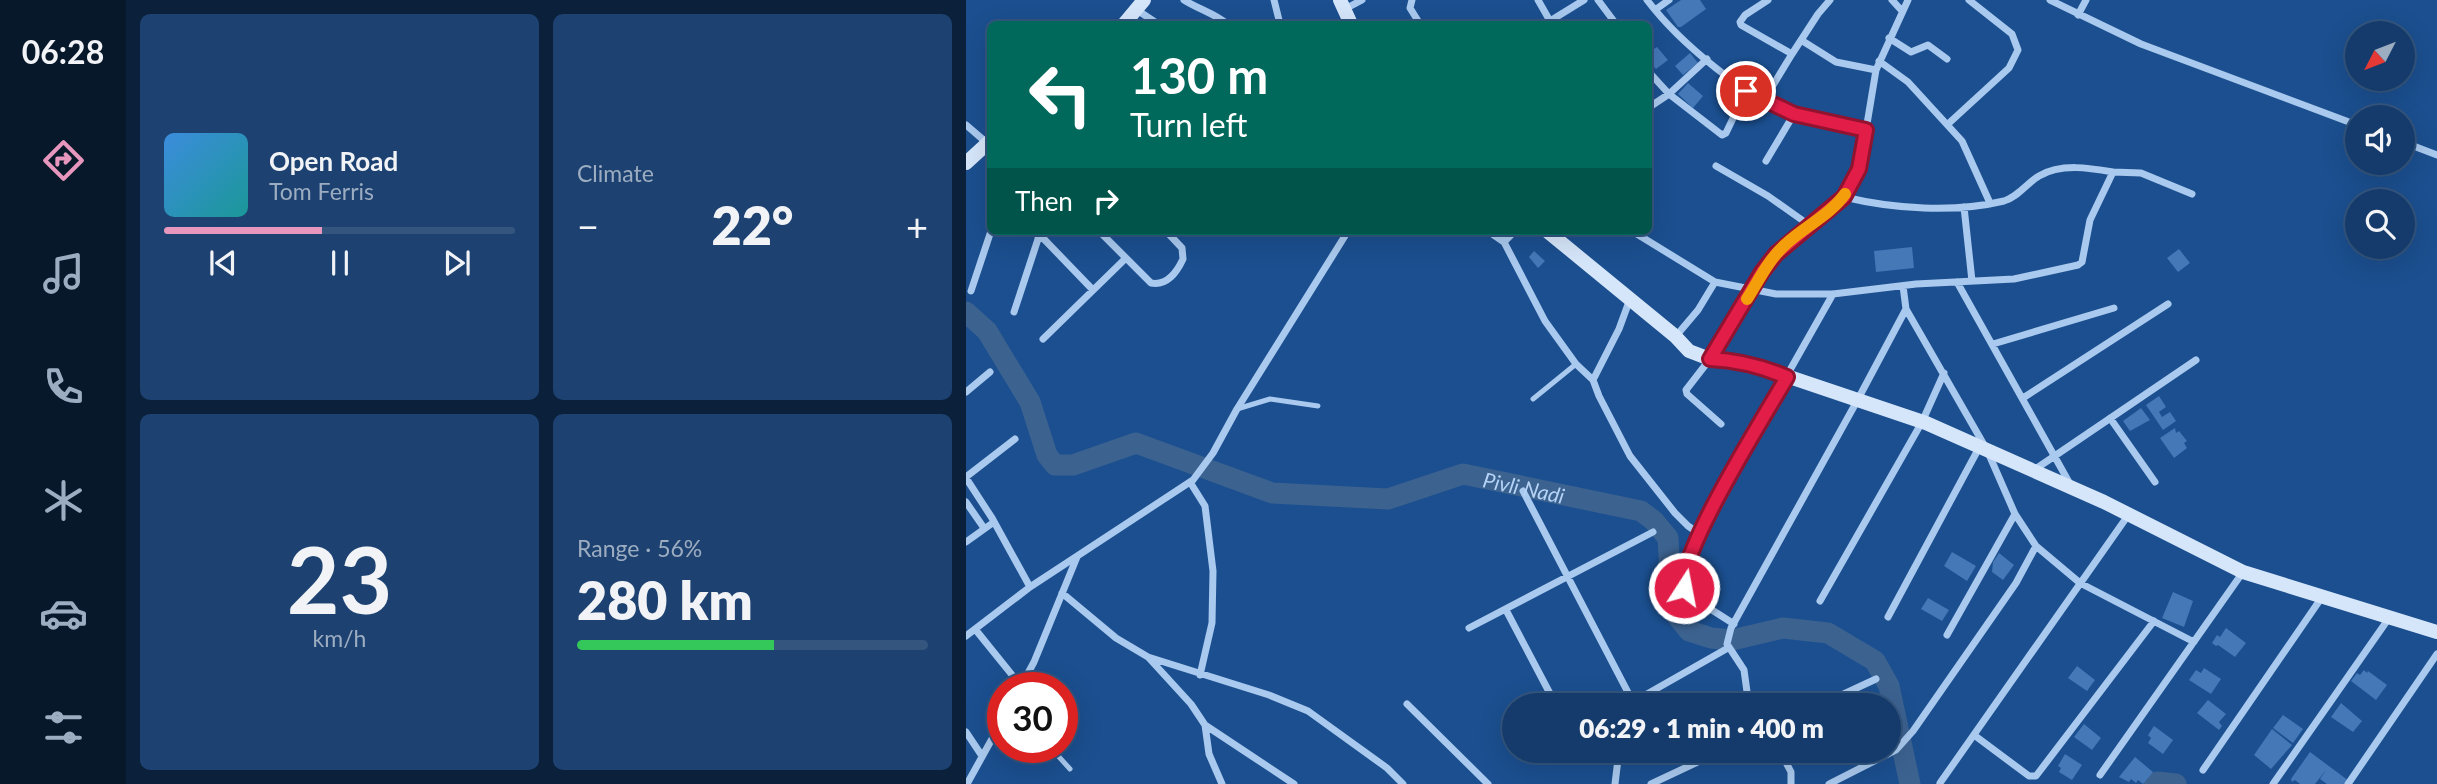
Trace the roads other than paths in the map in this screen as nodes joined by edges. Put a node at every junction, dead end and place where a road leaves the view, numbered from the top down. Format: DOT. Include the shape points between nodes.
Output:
graph roads {
  1 [pos="1184,0"];
  2 [pos="1274,0"];
  3 [pos="1362,0"];
  4 [pos="1412,0"];
  5 [pos="1538,0"];
  6 [pos="1584,0"];
  7 [pos="1598,0"];
  8 [pos="1647,0"];
  9 [pos="1669,0"];
  10 [pos="1768,0"];
  11 [pos="1892,0"];
  12 [pos="1908,0"];
  13 [pos="1969,0"];
  14 [pos="2050,0"];
  15 [pos="2086,0"];
  16 [pos="1825,2"];
  17 [pos="1342,4"];
  18 [pos="1141,5"];
  19 [pos="1655,10"];
  20 [pos="1902,11"];
  21 [pos="2078,15"];
  22 [pos="1127,21"];
  23 [pos="1155,21"];
  24 [pos="1224,21"];
  25 [pos="1279,21"];
  26 [pos="1350,21"];
  27 [pos="1418,21"];
  28 [pos="1547,21"];
  29 [pos="1551,21"];
  30 [pos="1614,21"];
  31 [pos="1889,38"];
  32 [pos="1801,40"];
  33 [pos="1792,54"];
  34 [pos="1707,59"];
  35 [pos="1947,59"];
  36 [pos="1879,61"];
  37 [pos="1876,71"];
  38 [pos="1652,75"];
  39 [pos="1746,91"];
  40 [pos="1669,94"];
  41 [pos="1764,100"];
  42 [pos="1652,105"];
  43 [pos="1794,114"];
  44 [pos="2345,120"];
  45 [pos="1948,124"];
  46 [pos="966,125"];
  47 [pos="1866,130"];
  48 [pos="987,141"];
  49 [pos="987,144"];
  50 [pos="2415,147"];
  51 [pos="2437,155"];
  52 [pos="1766,161"];
  53 [pos="966,163"];
  54 [pos="1716,166"];
  55 [pos="2113,172"];
  56 [pos="2192,194"];
  57 [pos="1844,197"];
  58 [pos="1990,203"];
  59 [pos="1964,208"];
  60 [pos="1809,225"];
  61 [pos="990,235"];
  62 [pos="1039,235"];
  63 [pos="1042,235"];
  64 [pos="1103,235"];
  65 [pos="1171,235"];
  66 [pos="1346,235"];
  67 [pos="1494,235"];
  68 [pos="1511,235"];
  69 [pos="1552,235"];
  70 [pos="1639,235"];
  71 [pos="1504,242"];
  72 [pos="1125,259"];
  73 [pos="1972,281"];
  74 [pos="1715,282"];
  75 [pos="1957,282"];
  76 [pos="1903,286"];
  77 [pos="1093,290"];
  78 [pos="971,291"];
  79 [pos="1752,291"];
  80 [pos="1833,294"];
  81 [pos="1630,299"];
  82 [pos="2168,304"];
  83 [pos="2114,308"];
  84 [pos="1906,309"];
  85 [pos="1014,312"];
  86 [pos="1675,336"];
  87 [pos="1043,339"];
  88 [pos="1993,344"];
  89 [pos="1710,359"];
  90 [pos="2196,360"];
  91 [pos="1576,364"];
  92 [pos="990,372"];
  93 [pos="1944,373"];
  94 [pos="1787,377"];
  95 [pos="1593,380"];
  96 [pos="966,392"];
  97 [pos="2023,398"];
  98 [pos="1533,399"];
  99 [pos="1857,401"];
  100 [pos="1318,406"];
  101 [pos="1237,409"];
  102 [pos="2110,418"];
  103 [pos="1922,422"];
  104 [pos="1721,424"];
  105 [pos="1015,439"];
  106 [pos="1983,448"];
  107 [pos="2054,455"];
  108 [pos="2033,471"];
  109 [pos="966,478"];
  110 [pos="1191,481"];
  111 [pos="2155,482"];
  112 [pos="2073,488"];
  113 [pos="1523,491"];
  114 [pos="966,502"];
  115 [pos="2015,514"];
  116 [pos="2129,514"];
  117 [pos="994,522"];
  118 [pos="984,528"];
  119 [pos="1653,532"];
  120 [pos="1700,534"];
  121 [pos="966,542"];
  122 [pos="2036,547"];
  123 [pos="1077,555"];
  124 [pos="2243,572"];
  125 [pos="1569,578"];
  126 [pos="2081,583"];
  127 [pos="1030,587"];
  128 [pos="1062,593"];
  129 [pos="2322,597"];
  130 [pos="1820,601"];
  131 [pos="1506,610"];
  132 [pos="1888,617"];
  133 [pos="2389,618"];
  134 [pos="2154,621"];
  135 [pos="1732,626"];
  136 [pos="1469,628"];
  137 [pos="975,629"];
  138 [pos="2437,632"];
  139 [pos="1947,635"];
  140 [pos="966,636"];
  141 [pos="2194,642"];
  142 [pos="1728,644"];
  143 [pos="2437,654"];
  144 [pos="1148,657"];
  145 [pos="1008,672"];
  146 [pos="1028,672"];
  147 [pos="1200,675"];
  148 [pos="1876,679"];
  149 [pos="1550,693"];
  150 [pos="1626,693"];
  151 [pos="1649,693"];
  152 [pos="1747,693"];
  153 [pos="1845,693"];
  154 [pos="1407,704"];
  155 [pos="1205,725"];
  156 [pos="966,732"];
  157 [pos="1974,734"];
  158 [pos="987,747"];
  159 [pos="982,756"];
  160 [pos="1065,763"];
  161 [pos="1618,763"];
  162 [pos="1696,763"];
  163 [pos="1786,763"];
  164 [pos="1070,769"];
  165 [pos="2203,770"];
  166 [pos="2100,775"];
  167 [pos="1940,783"];
  168 [pos="967,784"];
  169 [pos="1222,784"];
  170 [pos="1294,784"];
  171 [pos="1403,784"];
  172 [pos="1488,784"];
  173 [pos="1615,784"];
  174 [pos="1651,784"];
  175 [pos="1791,784"];
  176 [pos="1829,784"];
  177 [pos="2273,784"];
  178 [pos="2348,784"];
  1 -- 24 [label="street"];
  2 -- 25 [label="street"];
  3 -- 17 [label="street"];
  4 -- 27 [label="street" via="1410,8"];
  5 -- 28 [label="street"];
  6 -- 29 [label="street"];
  7 -- 30 [label="street"];
  8 -- 19 [label="street"];
  9 -- 19 [label="street"];
  10 -- 33 [label="street" via="1741,19 1741,25"];
  11 -- 20 [label="street"];
  12 -- 20 [label="street"];
  13 -- 45 [label="street" via="2012,34 2018,50 2009,68"];
  14 -- 21 [label="street"];
  15 -- 21 [label="street"];
  16 -- 32 [label="street"];
  17 -- 26 [label="street"];
  18 -- 22 [label="street"];
  18 -- 23 [label="street"];
  19 -- 34 [label="street"];
  20 -- 31 [label="street"];
  21 -- 44 [label="street" via="2141,44"];
  31 -- 35 [label="street" via="1911,52 1928,45"];
  31 -- 36 [label="street"];
  32 -- 33 [label="street"];
  32 -- 37 [label="street" via="1836,62"];
  33 -- 41 [label="street"];
  34 -- 39 [label="street"];
  34 -- 40 [label="street"];
  36 -- 37 [label="street"];
  36 -- 45 [label="street" via="1908,82"];
  37 -- 47 [label="street"];
  38 -- 40 [label="street"];
  39 -- 40 [label="street" via="1722,135"];
  39 -- 41 [label="street"];
  40 -- 42 [label="street"];
  41 -- 43 [label="street"];
  43 -- 47 [label="street"];
  43 -- 52 [label="street"];
  45 -- 58 [label="street" via="1972,158"];
  46 -- 48 [label="street"];
  47 -- 57 [label="street" via="1859,169"];
  49 -- 53 [label="street"];
  50 -- 51 [label="street"];
  54 -- 60 [label="street"];
  55 -- 56 [label="street" via="2141,173"];
  55 -- 58 [label="street" via="2080,167 2049,172 2007,200"];
  55 -- 73 [label="street" via="2090,220 2082,262 2014,279"];
  57 -- 59 [label="street"];
  57 -- 60 [label="street"];
  58 -- 59 [label="street"];
  59 -- 73 [label="street"];
  60 -- 79 [label="street" via="1776,254"];
  61 -- 78 [label="street"];
  62 -- 85 [label="street"];
  63 -- 77 [label="street"];
  64 -- 72 [label="street"];
  65 -- 72 [label="street" via="1182,248 1183,258 1166,281 1151,283"];
  66 -- 101 [label="street"];
  67 -- 71 [label="street"];
  68 -- 71 [label="street"];
  69 -- 81 [label="street"];
  70 -- 74 [label="street"];
  71 -- 91 [label="street" via="1545,321"];
  72 -- 77 [label="street"];
  73 -- 75 [label="street"];
  74 -- 79 [label="street"];
  74 -- 86 [label="street"];
  75 -- 76 [label="street"];
  75 -- 88 [label="street"];
  76 -- 80 [label="street"];
  76 -- 84 [label="street"];
  77 -- 87 [label="street"];
  79 -- 80 [label="street"];
  79 -- 89 [label="street"];
  80 -- 94 [label="street"];
  81 -- 86 [label="street"];
  81 -- 95 [label="street"];
  82 -- 97 [label="street"];
  83 -- 88 [label="street"];
  84 -- 93 [label="street"];
  84 -- 99 [label="street"];
  86 -- 89 [label="street" via="1689,351"];
  88 -- 97 [label="street"];
  89 -- 94 [label="street"];
  89 -- 104 [label="street" via="1686,392"];
  90 -- 102 [label="street"];
  91 -- 95 [label="street"];
  91 -- 98 [label="lane"];
  92 -- 96 [label="street"];
  93 -- 103 [label="street"];
  93 -- 106 [label="street"];
  94 -- 99 [label="street"];
  94 -- 120 [label="street"];
  95 -- 120 [label="street" via="1630,456 1675,513"];
  97 -- 107 [label="street"];
  99 -- 103 [label="street"];
  99 -- 135 [label="street"];
  100 -- 101 [label="lane" via="1270,399"];
  101 -- 110 [label="street"];
  102 -- 107 [label="street"];
  102 -- 111 [label="street"];
  103 -- 106 [label="street"];
  103 -- 130 [label="street"];
  105 -- 109 [label="street"];
  106 -- 108 [label="street"];
  106 -- 115 [label="street"];
  106 -- 132 [label="street"];
  107 -- 108 [label="street"];
  107 -- 112 [label="street"];
  108 -- 112 [label="street"];
  109 -- 117 [label="street"];
  110 -- 123 [label="street"];
  110 -- 147 [label="street" via="1205,506 1213,571 1212,622"];
  112 -- 116 [label="street"];
  113 -- 125 [label="street"];
  114 -- 118 [label="street"];
  115 -- 122 [label="street"];
  115 -- 139 [label="street"];
  116 -- 124 [label="street"];
  116 -- 126 [label="street"];
  117 -- 118 [label="street"];
  117 -- 127 [label="street"];
  118 -- 121 [label="street"];
  119 -- 125 [label="street"];
  120 -- 135 [label="street" via="1684,570 1684,588"];
  122 -- 126 [label="street"];
  122 -- 176 [label="street" via="1913,731 1896,750"];
  123 -- 127 [label="street"];
  123 -- 128 [label="street"];
  124 -- 129 [label="street"];
  124 -- 141 [label="street"];
  125 -- 131 [label="street"];
  125 -- 150 [label="street"];
  126 -- 134 [label="street"];
  126 -- 157 [label="street"];
  127 -- 137 [label="street"];
  128 -- 144 [label="street" via="1116,638"];
  128 -- 146 [label="street"];
  129 -- 133 [label="street"];
  129 -- 165 [label="street"];
  131 -- 136 [label="street"];
  131 -- 149 [label="street"];
  133 -- 138 [label="street"];
  133 -- 177 [label="street"];
  134 -- 141 [label="street"];
  134 -- 157 [label="street" via="2036,776 2029,776"];
  135 -- 142 [label="street"];
  137 -- 140 [label="street"];
  137 -- 145 [label="street"];
  141 -- 166 [label="street"];
  142 -- 151 [label="street"];
  142 -- 152 [label="street" via="1744,670"];
  143 -- 178 [label="street"];
  144 -- 147 [label="street"];
  144 -- 155 [label="street"];
  147 -- 171 [label="street" via="1308,711"];
  148 -- 153 [label="street"];
  154 -- 172 [label="street"];
  155 -- 169 [label="street" via="1209,754"];
  155 -- 170 [label="street"];
  156 -- 159 [label="street"];
  157 -- 167 [label="street"];
  158 -- 159 [label="street"];
  159 -- 168 [label="street"];
  160 -- 164 [label="lane"];
  161 -- 173 [label="street"];
  162 -- 174 [label="street"];
  163 -- 175 [label="street"];
}
